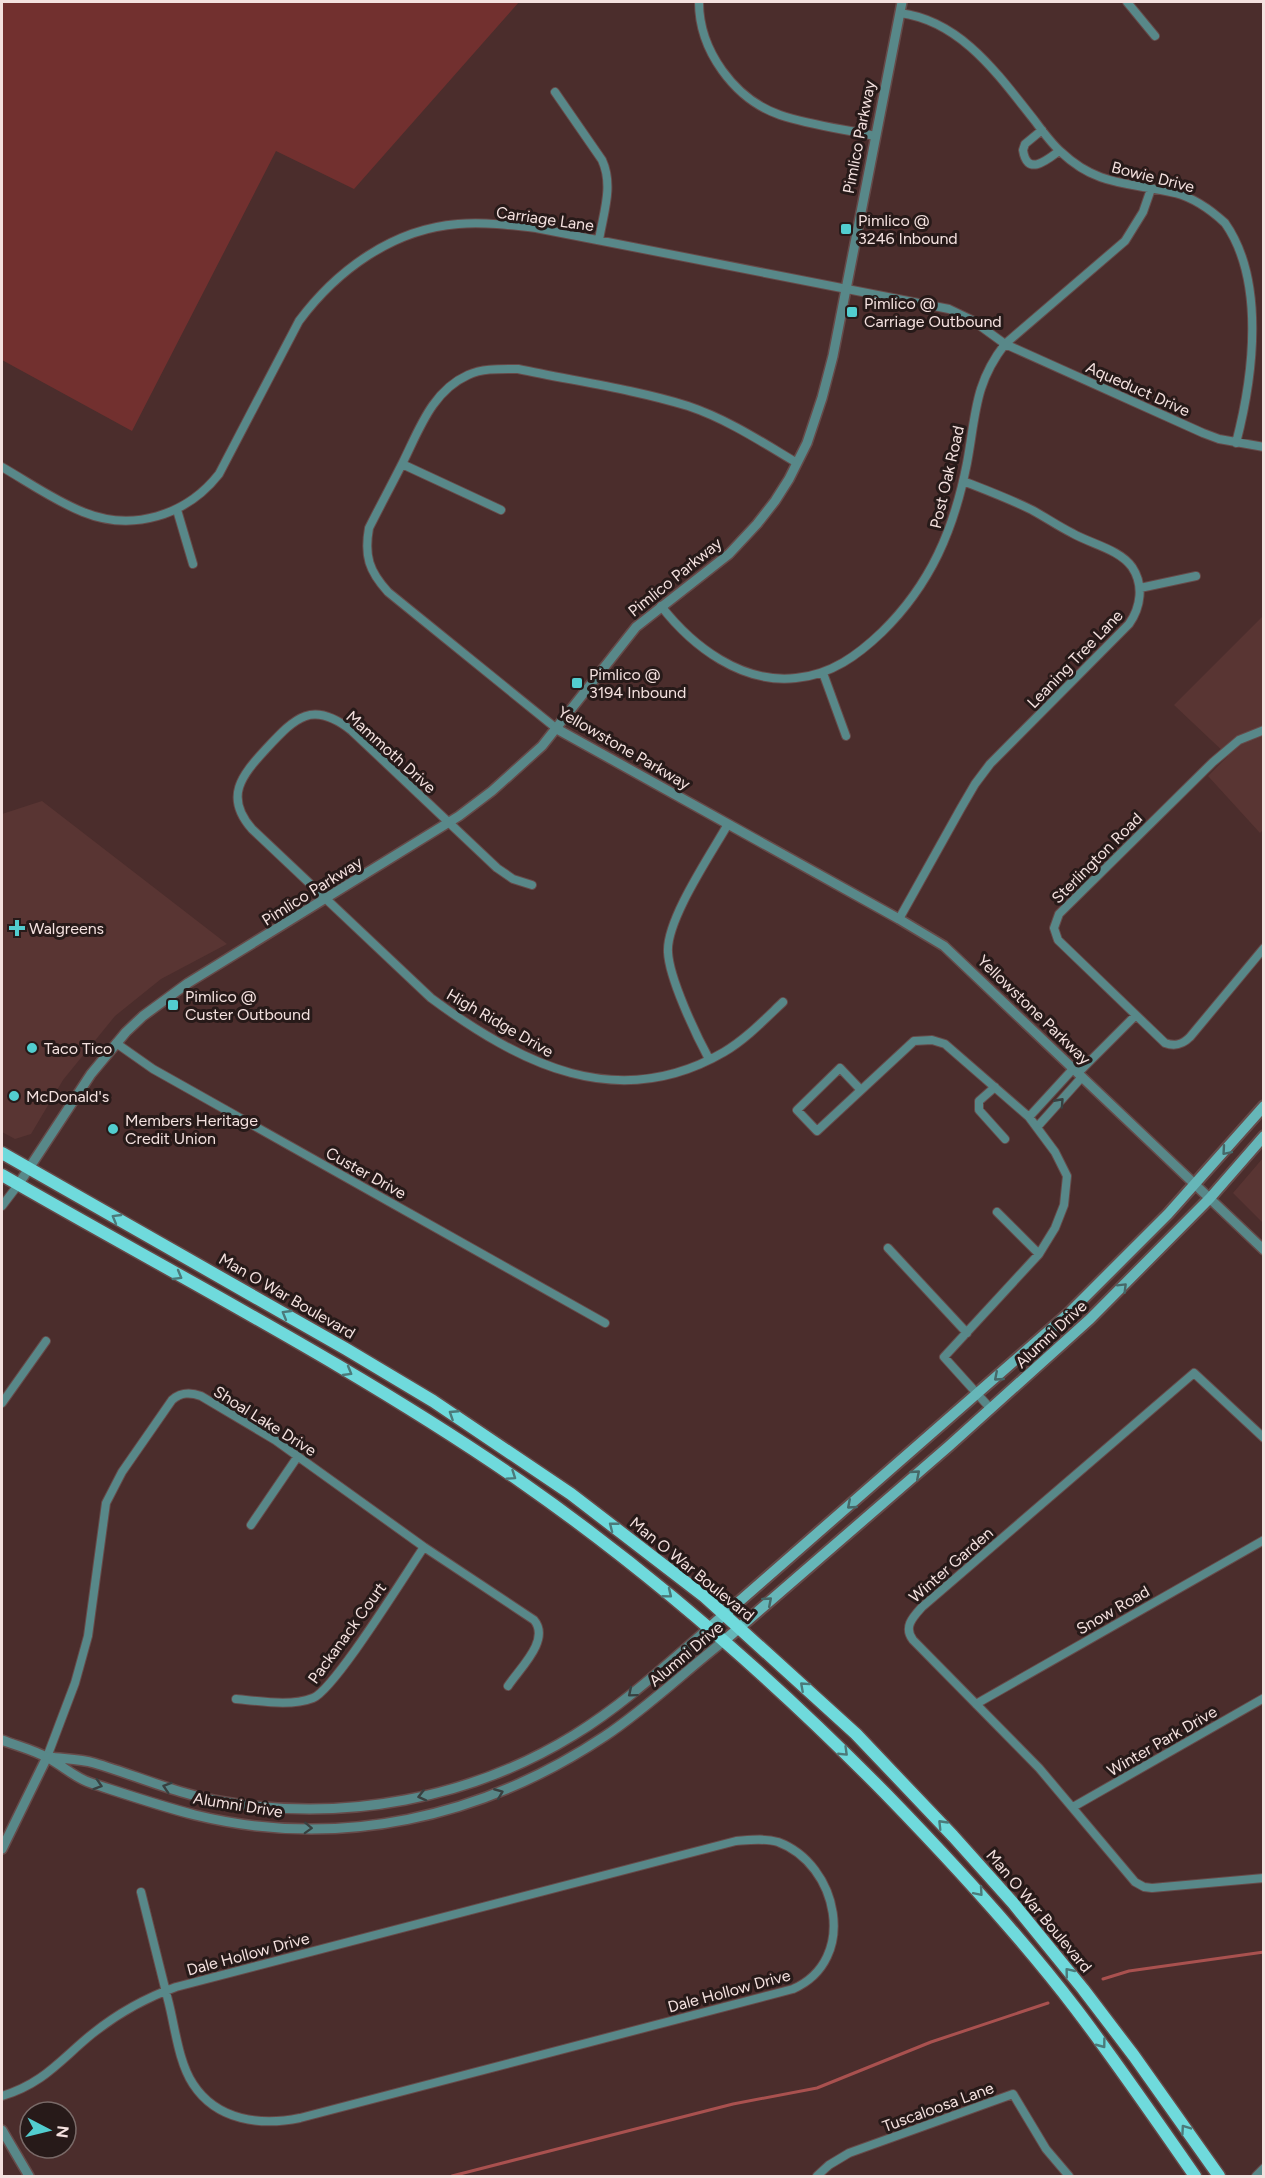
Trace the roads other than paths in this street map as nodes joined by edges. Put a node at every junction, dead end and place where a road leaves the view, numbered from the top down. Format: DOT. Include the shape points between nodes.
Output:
graph roads {
  1 [pos="699,2"];
  2 [pos="902,2"];
  3 [pos="1127,2"];
  4 [pos="900,13"];
  5 [pos="1155,36"];
  6 [pos="555,92"];
  7 [pos="1042,130"];
  8 [pos="875,136"];
  9 [pos="1059,151"];
  10 [pos="1151,189"];
  11 [pos="598,240"];
  12 [pos="1258,283"];
  13 [pos="845,289"];
  14 [pos="1259,294"];
  15 [pos="1005,344"];
  16 [pos="1236,443"];
  17 [pos="1263,447"];
  18 [pos="798,463"];
  19 [pos="402,464"];
  20 [pos="2,469"];
  21 [pos="963,482"];
  22 [pos="177,510"];
  23 [pos="501,510"];
  24 [pos="193,564"];
  25 [pos="1196,576"];
  26 [pos="1140,588"];
  27 [pos="661,606"];
  28 [pos="823,673"];
  29 [pos="556,729"];
  30 [pos="1263,730"];
  31 [pos="846,736"];
  32 [pos="449,823"];
  33 [pos="728,824"];
  34 [pos="532,885"];
  35 [pos="326,900"];
  36 [pos="899,919"];
  37 [pos="1263,948"];
  38 [pos="783,1002"];
  39 [pos="1135,1016"];
  40 [pos="116,1043"];
  41 [pos="709,1059"];
  42 [pos="1078,1073"];
  43 [pos="995,1087"];
  44 [pos="860,1089"];
  45 [pos="1263,1106"];
  46 [pos="1029,1117"];
  47 [pos="1038,1126"];
  48 [pos="1263,1136"];
  49 [pos="1005,1139"];
  50 [pos="2,1153"];
  51 [pos="29,1168"];
  52 [pos="2,1175"];
  53 [pos="18,1185"];
  54 [pos="1195,1185"];
  55 [pos="1210,1198"];
  56 [pos="2,1206"];
  57 [pos="997,1212"];
  58 [pos="888,1248"];
  59 [pos="1263,1250"];
  60 [pos="1039,1254"];
  61 [pos="605,1323"];
  62 [pos="967,1333"];
  63 [pos="46,1341"];
  64 [pos="977,1395"];
  65 [pos="2,1403"];
  66 [pos="990,1408"];
  67 [pos="1263,1438"];
  68 [pos="298,1456"];
  69 [pos="251,1525"];
  70 [pos="1263,1540"];
  71 [pos="424,1547"];
  72 [pos="724,1614"];
  73 [pos="709,1628"];
  74 [pos="740,1628"];
  75 [pos="725,1640"];
  76 [pos="508,1686"];
  77 [pos="1263,1698"];
  78 [pos="236,1699"];
  79 [pos="976,1704"];
  80 [pos="2,1740"];
  81 [pos="47,1757"];
  82 [pos="1073,1807"];
  83 [pos="2,1849"];
  84 [pos="1263,1878"];
  85 [pos="141,1892"];
  86 [pos="166,1991"];
  87 [pos="2,2096"];
  88 [pos="2,2130"];
  89 [pos="1263,2169"];
  90 [pos="29,2176"];
  91 [pos="817,2176"];
  92 [pos="1070,2176"];
  93 [pos="1195,2176"];
  94 [pos="1219,2176"];
  95 [pos="1256,2176"];
  1 -- 8 [label="street" via="708,46 719,67 746,96 779,115"];
  2 -- 4 [label="street, Pimlico Parkway"];
  3 -- 5 [label="street"];
  4 -- 7 [label="street, Bowie Drive" via="931,22 971,47"];
  4 -- 8 [label="street, Pimlico Parkway"];
  6 -- 11 [label="street" via="606,169 608,186"];
  7 -- 9 [label="street, Bowie Drive"];
  7 -- 9 [label="street" via="1025,144 1026,161 1041,164"];
  8 -- 13 [label="street, Pimlico Parkway"];
  9 -- 10 [label="street, Bowie Drive" via="1099,178"];
  10 -- 12 [label="street, Bowie Drive" via="1177,194 1216,214 1242,243"];
  10 -- 15 [label="street, Post Oak Road" via="1143,212 1125,241"];
  11 -- 13 [label="street, Carriage Lane"];
  11 -- 22 [label="street, Carriage Lane" via="512,225 456,224 405,237 358,261 316,298 299,321 219,474"];
  13 -- 15 [label="street, Carriage Lane" via="949,309"];
  13 -- 18 [label="street, Pimlico Parkway" via="822,398"];
  14 -- 16 [label="street" via="1259,343"];
  15 -- 16 [label="street, Aqueduct Drive" via="1203,433"];
  15 -- 21 [label="street, Post Oak Road" via="980,388"];
  16 -- 17 [label="street, Aqueduct Drive"];
  18 -- 19 [label="street, Yellowstone Parkway" via="689,406 498,368 468,374 438,397"];
  18 -- 27 [label="street, Pimlico Parkway" via="775,501 746,537"];
  19 -- 23 [label="street"];
  19 -- 29 [label="street, Yellowstone Parkway" via="369,528 368,557 376,579"];
  20 -- 22 [label="street, Carriage Lane" via="101,518 134,521"];
  21 -- 26 [label="street" via="1029,509 1119,555 1133,568"];
  21 -- 28 [label="street, Post Oak Road" via="948,534 912,599 870,644"];
  22 -- 24 [label="street"];
  25 -- 26 [label="street"];
  26 -- 36 [label="street, Leaning Tree Lane" via="1130,624 1002,750 975,784"];
  27 -- 28 [label="street, Post Oak Road" via="690,639 746,672 781,680"];
  27 -- 29 [label="street, Pimlico Parkway" via="616,650"];
  28 -- 31 [label="street"];
  29 -- 32 [label="street, Pimlico Parkway" via="492,791"];
  29 -- 33 [label="street, Yellowstone Parkway"];
  30 -- 39 [label="street, Sterlington Road" via="1239,740 1213,762 1055,921 1059,940"];
  32 -- 34 [label="street, Mammoth Drive" via="497,868"];
  32 -- 35 [label="street, Pimlico Parkway"];
  32 -- 35 [label="street, Mammoth Drive" via="339,721 319,715 298,718 248,768 237,801 252,829"];
  33 -- 36 [label="street, Yellowstone Parkway"];
  33 -- 41 [label="street" via="676,916 668,952 672,972"];
  35 -- 40 [label="street, Pimlico Parkway" via="168,996"];
  35 -- 41 [label="street, High Ridge Drive" via="438,1003 507,1046 553,1068 587,1078 638,1080 679,1073"];
  36 -- 42 [label="street, Yellowstone Parkway" via="958,958"];
  37 -- 39 [label="street" via="1182,1044 1166,1043"];
  38 -- 41 [label="street, High Ridge Drive" via="741,1041"];
  39 -- 42 [label="street"];
  40 -- 51 [label="street, Pimlico Parkway" via="74,1098"];
  40 -- 61 [label="street, Custer Drive" via="160,1073"];
  42 -- 46 [label="street"];
  47 -- 42 [label="street, one-way"];
  42 -- 54 [label="street, Yellowstone Parkway"];
  43 -- 44 [label="street" via="945,1044 932,1040 914,1041"];
  43 -- 46 [label="street"];
  43 -- 49 [label="street" via="980,1101 979,1110"];
  44 -- 44 [label="street" via="818,1131 797,1110 840,1068"];
  45 -- 54 [label="main road, Alumni Drive, one-way"];
  46 -- 47 [label="street"];
  47 -- 60 [label="street" via="1067,1176 1064,1205"];
  48 -- 55 [label="main road, Alumni Drive"];
  50 -- 51 [label="main road, Man O War Boulevard"];
  51 -- 53 [label="street, Pimlico Parkway"];
  72 -- 51 [label="main road, Man O War Boulevard, one-way" via="571,1494 433,1401"];
  52 -- 53 [label="main road, Man O War Boulevard"];
  53 -- 56 [label="street, Pimlico Parkway"];
  53 -- 73 [label="main road, Man O War Boulevard, one-way" via="427,1419 610,1547"];
  54 -- 55 [label="street, Yellowstone Parkway"];
  54 -- 64 [label="main road, Alumni Drive, one-way" via="1069,1313"];
  55 -- 59 [label="street, Yellowstone Parkway"];
  66 -- 55 [label="main road, Alumni Drive, one-way" via="1090,1319"];
  57 -- 60 [label="street"];
  58 -- 62 [label="street"];
  60 -- 62 [label="street"];
  62 -- 64 [label="street" via="944,1357"];
  63 -- 65 [label="street"];
  64 -- 66 [label="street"];
  64 -- 72 [label="main road, Alumni Drive, one-way"];
  74 -- 66 [label="main road, Alumni Drive, one-way"];
  67 -- 79 [label="street, Winter Garden" via="1194,1373 922,1606 910,1622 909,1635"];
  68 -- 69 [label="street"];
  68 -- 71 [label="street, Shoal Lake Drive"];
  68 -- 81 [label="street, Shoal Lake Drive" via="201,1396 180,1394 172,1400 122,1472 106,1503 88,1636"];
  70 -- 79 [label="street, Snow Road"];
  71 -- 76 [label="street, Shoal Lake Drive" via="539,1626 538,1643"];
  71 -- 78 [label="street, Packanack Court" via="336,1676 318,1696 283,1702"];
  72 -- 73 [label="main road, Alumni Drive"];
  72 -- 74 [label="main road, Man O War Boulevard"];
  73 -- 75 [label="main road, Man O War Boulevard"];
  73 -- 81 [label="street, Alumni Drive, one-way" via="624,1700 575,1735 485,1778 415,1798 358,1807 275,1808 204,1798 92,1762"];
  74 -- 75 [label="main road, Alumni Drive"];
  94 -- 74 [label="main road, Man O War Boulevard, one-way" via="1103,2015 1013,1903 856,1734"];
  81 -- 75 [label="street, Alumni Drive, one-way" via="87,1782 217,1819 310,1828 391,1823 471,1803 569,1759 633,1716"];
  75 -- 93 [label="main road, Man O War Boulevard, one-way" via="845,1753 982,1896 1073,2005"];
  77 -- 82 [label="street, Winter Park Drive"];
  79 -- 82 [label="street, Winter Garden"];
  80 -- 81 [label="street, Alumni Drive"];
  81 -- 83 [label="street"];
  82 -- 84 [label="street, Winter Garden" via="1128,1875 1144,1887"];
  85 -- 86 [label="street"];
  86 -- 86 [label="street, Dale Hollow Drive" via="193,2084 212,2104 243,2119 279,2122 793,1989 812,1977 828,1954 834,1912 821,1881 800,1855 776,1842 736,1841"];
  86 -- 87 [label="street, Dale Hollow Drive" via="117,2016 40,2080"];
  88 -- 90 [label="street"];
  89 -- 95 [label="street"];
  91 -- 92 [label="street, Tuscaloosa Lane" via="849,2153 1013,2094 1046,2149"];
}
